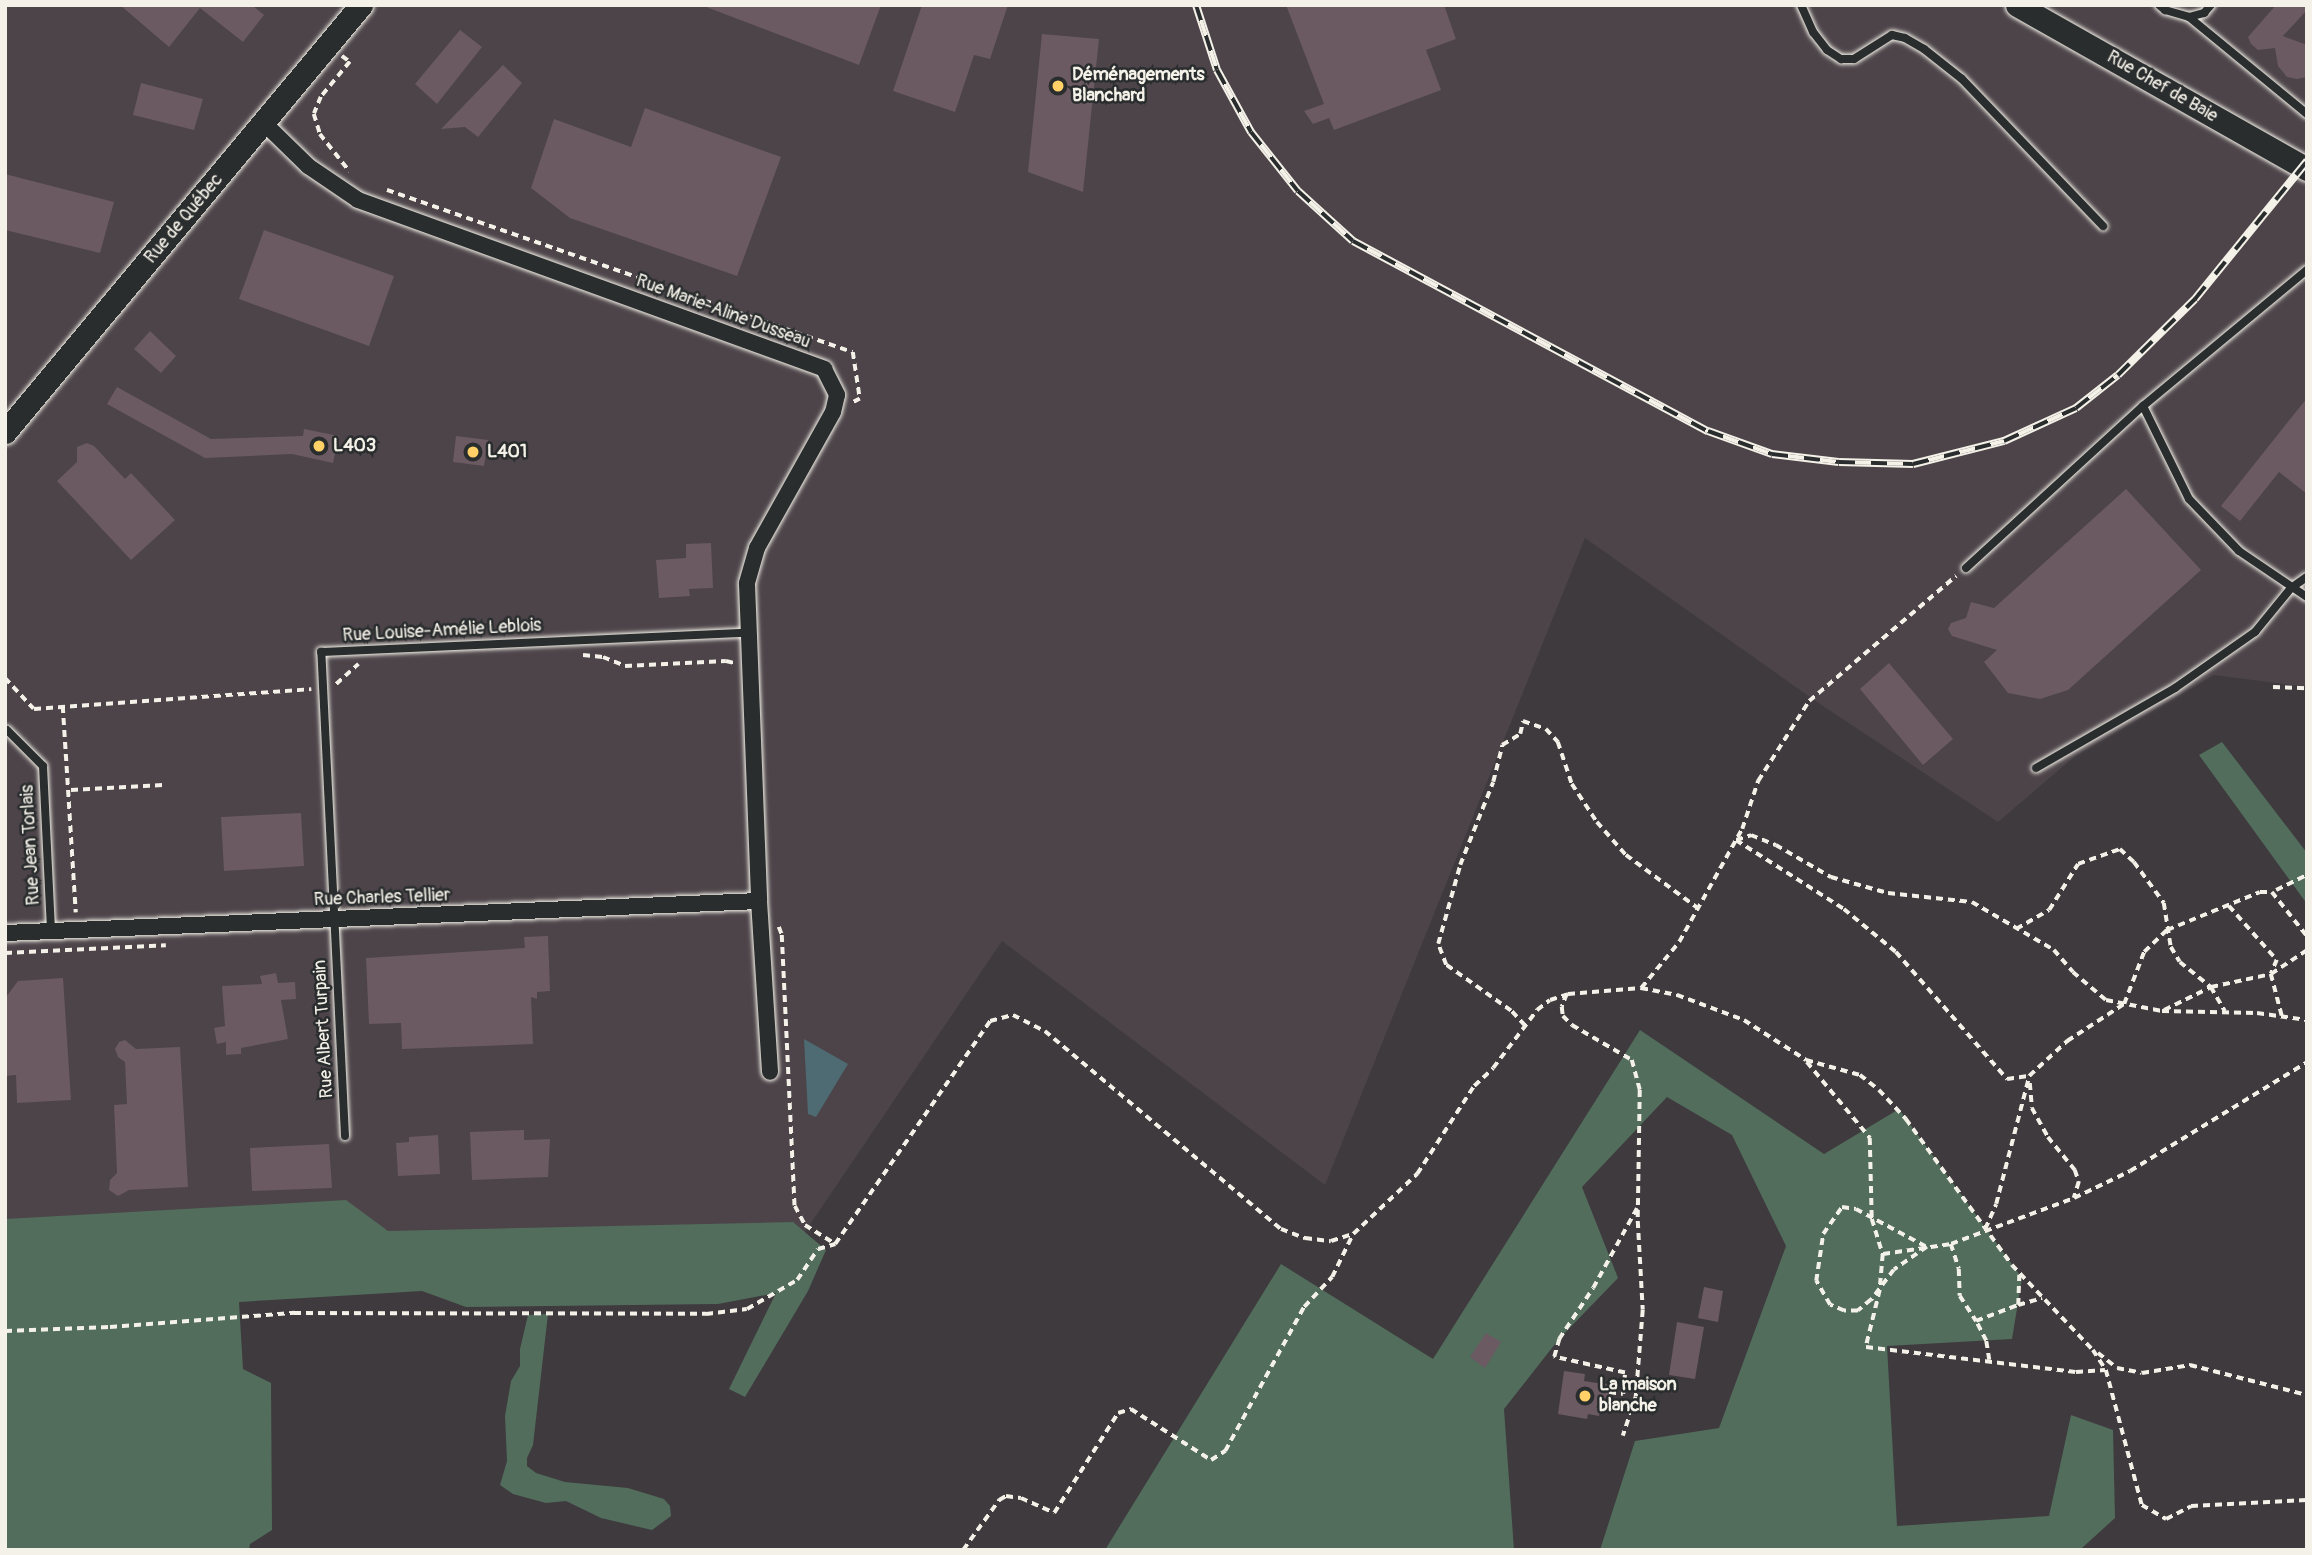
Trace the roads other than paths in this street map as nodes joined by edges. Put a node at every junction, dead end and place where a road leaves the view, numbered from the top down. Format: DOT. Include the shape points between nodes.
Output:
graph roads {
  1 [pos="361,5"];
  2 [pos="1801,5"];
  3 [pos="2017,5"];
  4 [pos="2159,5"];
  5 [pos="2211,5"];
  6 [pos="2189,17"];
  7 [pos="2307,114"];
  8 [pos="264,123"];
  9 [pos="2307,169"];
  10 [pos="2103,226"];
  11 [pos="2307,270"];
  12 [pos="2143,406"];
  13 [pos="5,432"];
  14 [pos="1966,568"];
  15 [pos="2307,577"];
  16 [pos="2291,588"];
  17 [pos="2307,597"];
  18 [pos="747,633"];
  19 [pos="7,730"];
  20 [pos="2036,768"];
  21 [pos="760,910"];
  22 [pos="334,919"];
  23 [pos="51,931"];
  24 [pos="5,933"];
  25 [pos="770,1072"];
  26 [pos="345,1136"];
  1 -- 8 [label="street, Rue de Québec"];
  2 -- 10 [label="lane" via="1813,32 1840,59 1854,59 1892,35 1924,49 1962,79"];
  3 -- 9 [label="street, Rue Chef de Baie"];
  4 -- 6 [label="lane"];
  5 -- 6 [label="lane" via="2204,13"];
  6 -- 7 [label="lane"];
  8 -- 13 [label="street, Rue de Québec"];
  8 -- 18 [label="street, Rue Marie-Aline Dusseau" via="308,166 358,200 824,369 837,395 833,412 757,548 747,584"];
  11 -- 12 [label="lane"];
  12 -- 14 [label="lane"];
  12 -- 16 [label="lane" via="2189,499 2239,551"];
  15 -- 16 [label="lane"];
  16 -- 17 [label="lane"];
  16 -- 20 [label="lane" via="2255,632 2175,688"];
  18 -- 21 [label="street"];
  18 -- 22 [label="lane, Rue Louise-Amélie Leblois" via="321,652"];
  19 -- 23 [label="lane, Rue Jean Torlais" via="43,765"];
  21 -- 22 [label="street, Rue Charles Tellier"];
  21 -- 25 [label="street"];
  22 -- 23 [label="street, Rue Charles Tellier"];
  22 -- 26 [label="lane, Rue Albert Turpain"];
  23 -- 24 [label="street, Rue Charles Tellier"];
}
